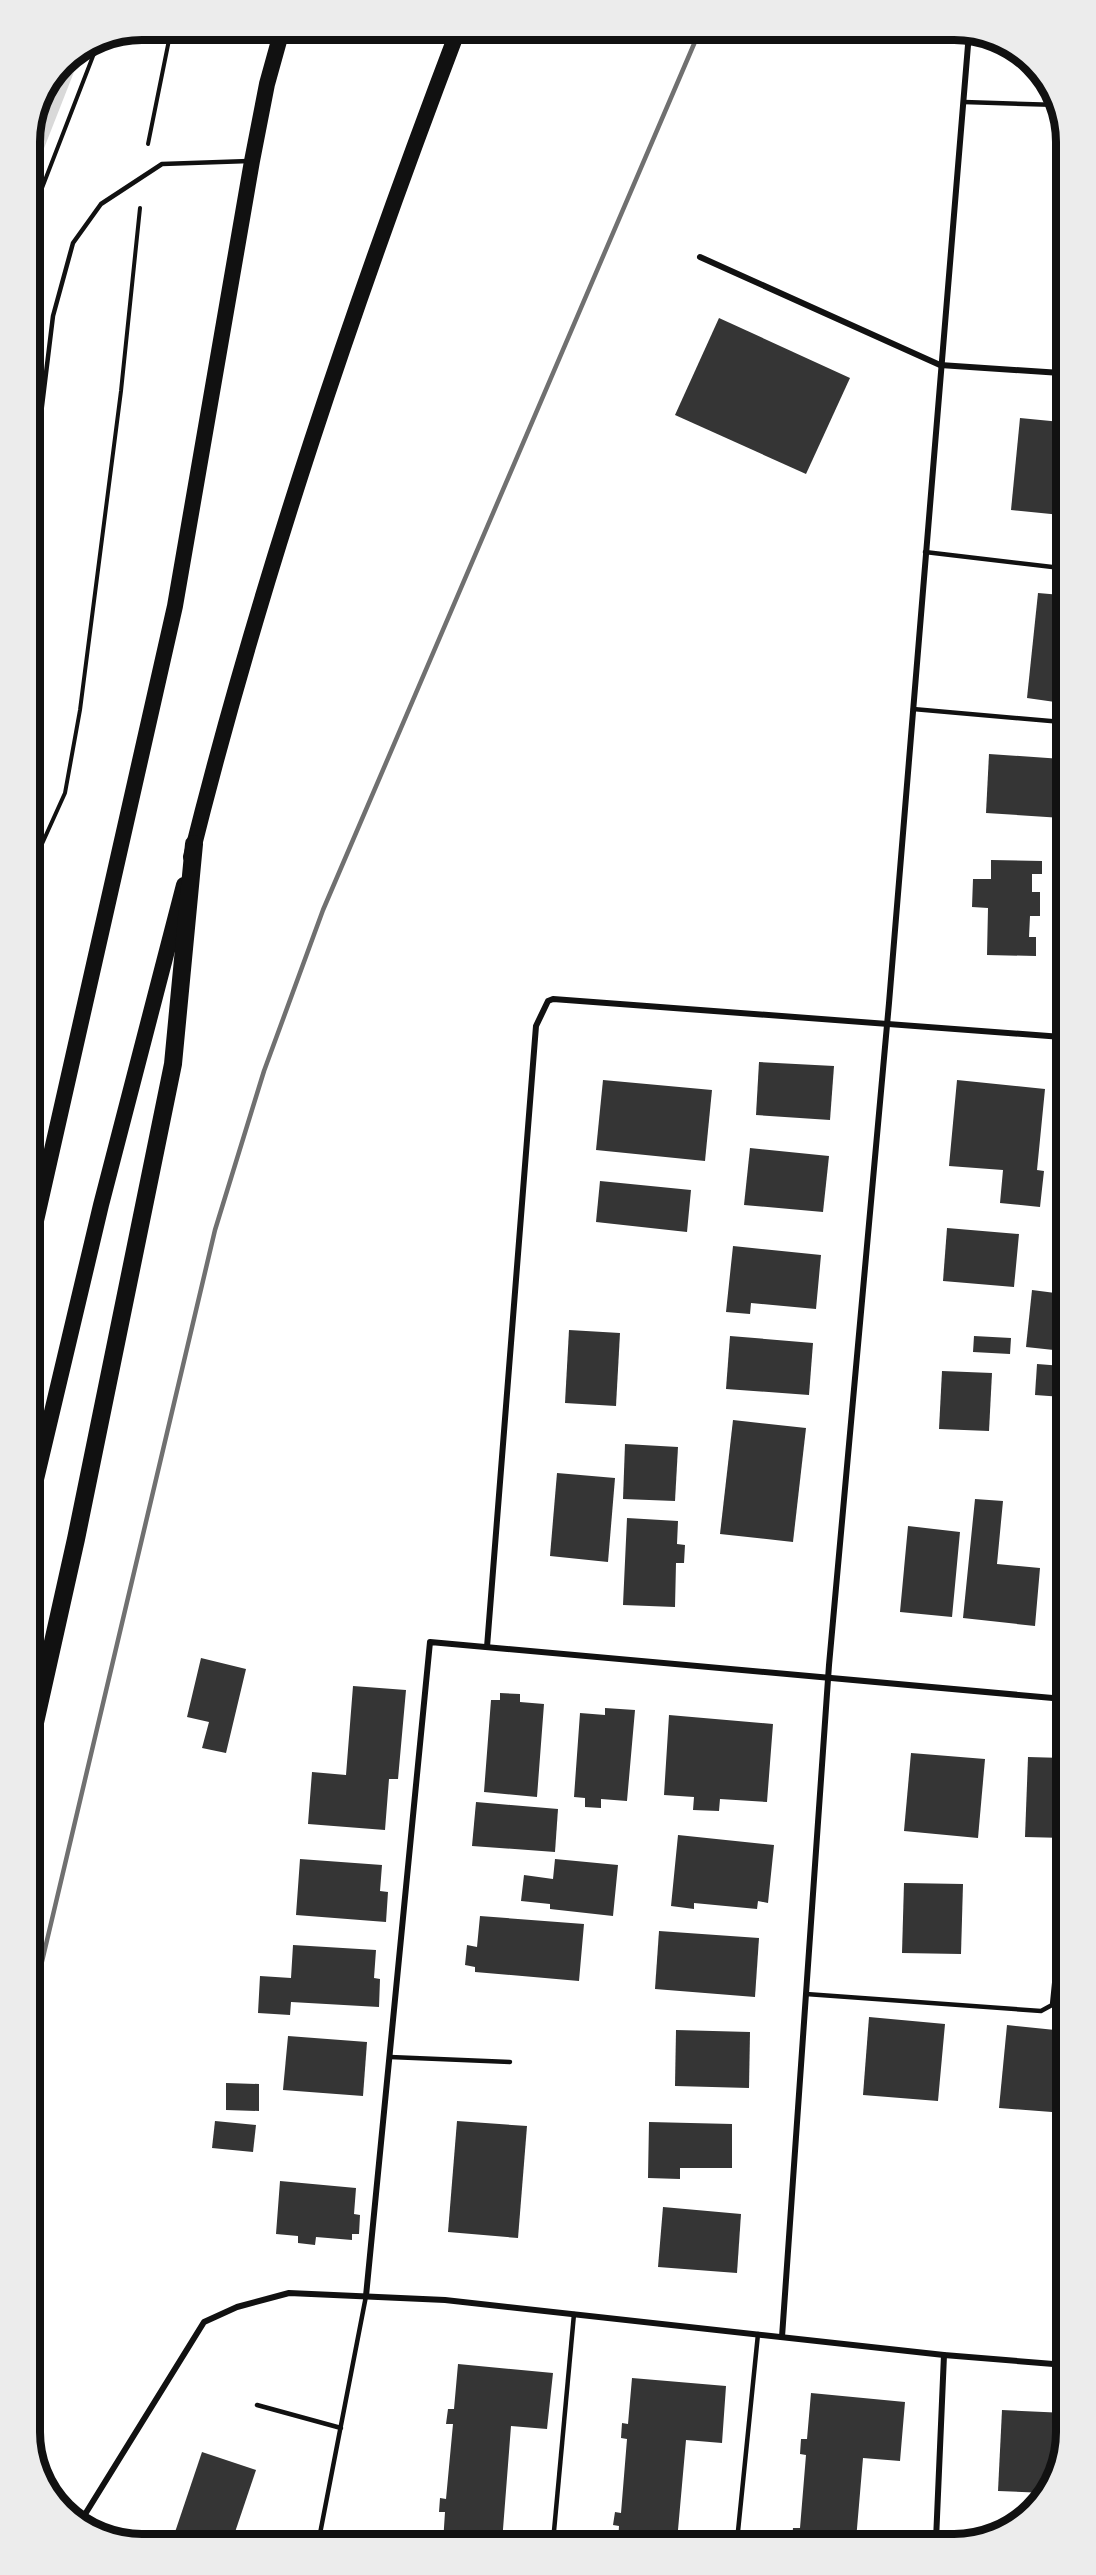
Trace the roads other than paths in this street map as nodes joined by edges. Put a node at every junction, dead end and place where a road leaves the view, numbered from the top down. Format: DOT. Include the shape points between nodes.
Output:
graph roads {
  1 [pos="279,40"];
  2 [pos="454,40"];
  3 [pos="968,42"];
  4 [pos="964,102"];
  5 [pos="1048,105"];
  6 [pos="252,161"];
  7 [pos="700,257"];
  8 [pos="940,364"];
  9 [pos="1056,373"];
  10 [pos="41,415"];
  11 [pos="925,552"];
  12 [pos="1056,567"];
  13 [pos="913,709"];
  14 [pos="1056,721"];
  15 [pos="194,844"];
  16 [pos="887,1024"];
  17 [pos="1056,1037"];
  18 [pos="41,1170"];
  19 [pos="46,1178"];
  20 [pos="41,1202"];
  21 [pos="40,1461"];
  22 [pos="487,1647"];
  23 [pos="828,1678"];
  24 [pos="1056,1698"];
  25 [pos="40,1699"];
  26 [pos="1055,1975"];
  27 [pos="806,1994"];
  28 [pos="390,2057"];
  29 [pos="510,2062"];
  30 [pos="366,2296"];
  31 [pos="574,2314"];
  32 [pos="758,2334"];
  33 [pos="782,2337"];
  34 [pos="944,2355"];
  35 [pos="1056,2364"];
  36 [pos="257,2405"];
  37 [pos="341,2428"];
  38 [pos="84,2516"];
  39 [pos="320,2534"];
  40 [pos="554,2534"];
  41 [pos="738,2534"];
  42 [pos="936,2534"];
  1 -- 6 [label="highway"];
  2 -- 15 [label="highway" via="367,274 325,402 255,627"];
  3 -- 4 [label="street"];
  4 -- 5 [label="lane"];
  4 -- 8 [label="street"];
  6 -- 10 [label="lane" via="162,164 101,204 73,243 53,316"];
  6 -- 19 [label="highway" via="175,606"];
  7 -- 8 [label="street"];
  8 -- 9 [label="street"];
  8 -- 11 [label="street"];
  11 -- 12 [label="lane"];
  11 -- 13 [label="street"];
  13 -- 14 [label="lane"];
  13 -- 16 [label="street"];
  15 -- 21 [label="highway"];
  15 -- 25 [label="highway" via="173,1064"];
  16 -- 17 [label="street"];
  16 -- 22 [label="street" via="548,1001 536,1026"];
  16 -- 23 [label="street"];
  18 -- 19 [label="lane"];
  19 -- 20 [label="highway"];
  22 -- 23 [label="street"];
  22 -- 28 [label="street" via="430,1642"];
  23 -- 24 [label="street"];
  23 -- 27 [label="street"];
  26 -- 27 [label="lane" via="1052,2005 1041,2011"];
  27 -- 33 [label="street"];
  28 -- 29 [label="lane"];
  28 -- 30 [label="street"];
  30 -- 31 [label="street"];
  30 -- 37 [label="lane"];
  30 -- 38 [label="street" via="289,2293 237,2307 204,2322"];
  31 -- 32 [label="street"];
  31 -- 40 [label="lane"];
  32 -- 33 [label="street"];
  32 -- 41 [label="lane"];
  33 -- 34 [label="street"];
  34 -- 35 [label="street"];
  34 -- 42 [label="street"];
  36 -- 37 [label="lane"];
  37 -- 39 [label="lane"];
}
